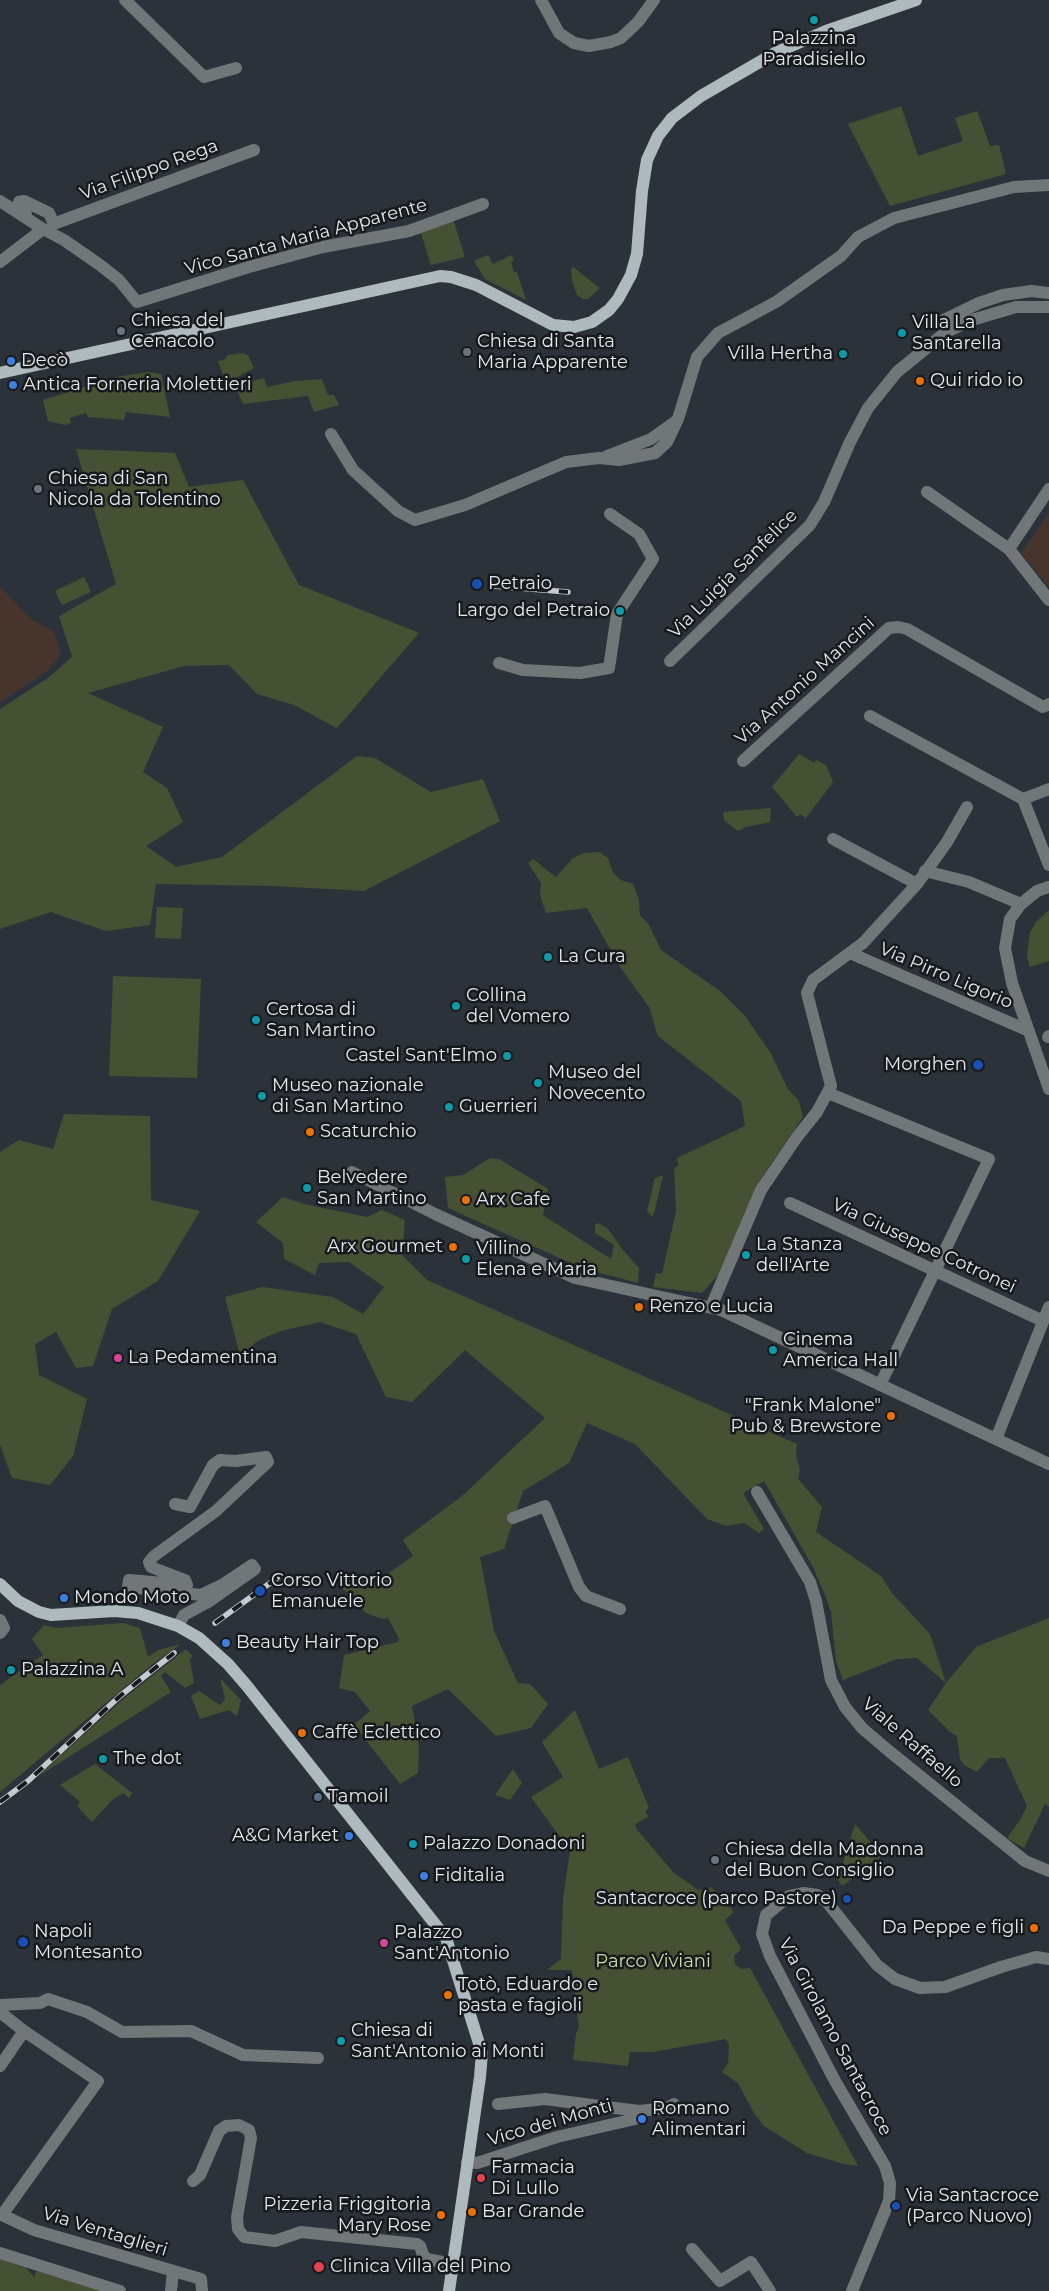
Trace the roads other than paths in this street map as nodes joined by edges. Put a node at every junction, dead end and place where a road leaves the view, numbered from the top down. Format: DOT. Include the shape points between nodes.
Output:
graph roads {
  1 [pos="125,0"];
  2 [pos="542,0"];
  3 [pos="654,0"];
  4 [pos="916,0"];
  5 [pos="236,68"];
  6 [pos="254,150"];
  7 [pos="1049,185"];
  8 [pos="0,201"];
  9 [pos="483,204"];
  10 [pos="42,229"];
  11 [pos="0,262"];
  12 [pos="1049,293"];
  13 [pos="1049,307"];
  14 [pos="946,332"];
  15 [pos="0,373"];
  16 [pos="331,434"];
  17 [pos="1049,489"];
  18 [pos="927,492"];
  19 [pos="610,514"];
  20 [pos="1009,549"];
  21 [pos="1049,600"];
  22 [pos="670,661"];
  23 [pos="499,664"];
  24 [pos="1049,704"];
  25 [pos="870,716"];
  26 [pos="743,761"];
  27 [pos="1049,789"];
  28 [pos="1023,799"];
  29 [pos="967,806"];
  30 [pos="833,839"];
  31 [pos="1049,865"];
  32 [pos="925,872"];
  33 [pos="917,884"];
  34 [pos="1049,887"];
  35 [pos="1021,904"];
  36 [pos="850,953"];
  37 [pos="1029,1030"];
  38 [pos="1049,1089"];
  39 [pos="828,1093"];
  40 [pos="352,1172"];
  41 [pos="790,1203"];
  42 [pos="934,1271"];
  43 [pos="1049,1306"];
  44 [pos="711,1307"];
  45 [pos="1043,1321"];
  46 [pos="880,1385"];
  47 [pos="996,1438"];
  48 [pos="1049,1464"];
  49 [pos="757,1492"];
  50 [pos="176,1504"];
  51 [pos="513,1518"];
  52 [pos="0,1584"];
  53 [pos="620,1609"];
  54 [pos="0,1620"];
  55 [pos="178,1626"];
  56 [pos="0,1633"];
  57 [pos="1049,1871"];
  58 [pos="1049,1959"];
  59 [pos="0,2005"];
  60 [pos="0,2012"];
  61 [pos="24,2032"];
  62 [pos="318,2058"];
  63 [pos="0,2066"];
  64 [pos="498,2104"];
  65 [pos="674,2104"];
  66 [pos="639,2111"];
  67 [pos="468,2160"];
  68 [pos="193,2181"];
  69 [pos="1,2214"];
  70 [pos="692,2248"];
  71 [pos="0,2253"];
  72 [pos="453,2264"];
  73 [pos="174,2271"];
  74 [pos="202,2285"];
  75 [pos="120,2291"];
  76 [pos="172,2291"];
  77 [pos="449,2291"];
  78 [pos="770,2291"];
  79 [pos="852,2291"];
  1 -- 5 [label="street" via="204,77"];
  2 -- 3 [label="street" via="559,33 570,42 589,46 621,38"];
  4 -- 15 [label="main road" via="826,31 775,53 701,96 672,118 655,141 647,160 638,254 631,274 618,300 592,322 574,327 553,325 476,285 440,276"];
  6 -- 10 [label="street, Via Filippo Rega" via="56,223 49,213 24,201 19,202 19,210 41,221"];
  7 -- 16 [label="street" via="1014,187 894,218 858,237 841,256 776,302 718,333 697,357 678,420 650,439 599,458 566,462 445,512 415,520 398,511 353,470"];
  8 -- 10 [label="street"];
  9 -- 10 [label="street, Vico Santa Maria Apparente" via="410,228 249,267 137,302 119,280 100,265"];
  10 -- 11 [label="street"];
  12 -- 14 [label="street" via="1031,291 1003,295 979,303 944,320"];
  13 -- 14 [label="street, Via Luigia Sanfelice" via="1016,307 972,320"];
  14 -- 22 [label="street, Via Luigia Sanfelice" via="897,372 868,408 810,525"];
  17 -- 20 [label="street"];
  18 -- 20 [label="street"];
  19 -- 23 [label="street" via="639,534 654,559 617,614 609,668 580,673 523,670"];
  20 -- 21 [label="street"];
  24 -- 26 [label="street, Via Antonio Mancini" via="1044,707 907,629 889,628"];
  25 -- 28 [label="street"];
  27 -- 28 [label="street"];
  28 -- 31 [label="street"];
  29 -- 32 [label="street"];
  30 -- 33 [label="street"];
  32 -- 33 [label="street"];
  32 -- 35 [label="street" via="969,882"];
  33 -- 36 [label="street"];
  34 -- 35 [label="street" via="1037,891"];
  35 -- 37 [label="street" via="1010,919 1005,948 1012,982"];
  36 -- 37 [label="street, Via Pirro Ligorio"];
  36 -- 39 [label="street" via="812,980 807,993 831,1086"];
  37 -- 38 [label="street"];
  39 -- 42 [label="street" via="989,1159"];
  39 -- 44 [label="street" via="761,1190"];
  40 -- 44 [label="street" via="575,1278"];
  41 -- 42 [label="street, Via Giuseppe Cotronei"];
  42 -- 45 [label="street, Via Giuseppe Cotronei"];
  42 -- 46 [label="street"];
  43 -- 45 [label="street"];
  44 -- 46 [label="street"];
  45 -- 47 [label="street"];
  46 -- 47 [label="street"];
  47 -- 48 [label="street"];
  49 -- 57 [label="street, Viale Raffaello" via="810,1582 831,1680 845,1707 862,1728 1025,1861"];
  50 -- 55 [label="street" via="190,1507 213,1465 220,1460 266,1457 268,1462 216,1511 149,1562 151,1567 185,1580 187,1585 129,1580 128,1587 201,1594 222,1585 252,1565 255,1569 184,1615"];
  51 -- 53 [label="street" via="545,1506 579,1587 586,1596"];
  52 -- 55 [label="main road" via="18,1601 51,1615 125,1611 156,1617"];
  54 -- 56 [label="street" via="4,1628"];
  55 -- 67 [label="main road" via="214,1650 245,1684 445,1936 480,2045 480,2077"];
  58 -- 79 [label="street, Via Girolamo Santacroce" via="1036,1957 944,1988 920,1988 895,1979 877,1965 827,1902 817,1895 788,1896 766,1915 763,1941 850,2107 885,2166 890,2183 889,2201"];
  59 -- 62 [label="street" via="40,2003 48,1999 87,2012 122,2032 191,2031 243,2054"];
  60 -- 61 [label="street"];
  61 -- 63 [label="street"];
  61 -- 69 [label="street" via="98,2081"];
  64 -- 66 [label="street" via="545,2099"];
  65 -- 66 [label="street" via="667,2108"];
  66 -- 67 [label="street, Vico dei Monti" via="635,2119 557,2136 477,2163"];
  67 -- 72 [label="main road"];
  68 -- 72 [label="street" via="200,2175 219,2131 226,2126 238,2125 249,2130 251,2138 237,2217 238,2229 244,2237 279,2241 301,2232 417,2244 428,2259"];
  69 -- 73 [label="street, Via Ventaglieri" via="34,2230"];
  70 -- 78 [label="street" via="720,2281 751,2262"];
  71 -- 75 [label="street"];
  72 -- 77 [label="main road"];
  73 -- 74 [label="street, Via Ventaglieri"];
  73 -- 76 [label="street"];
}
